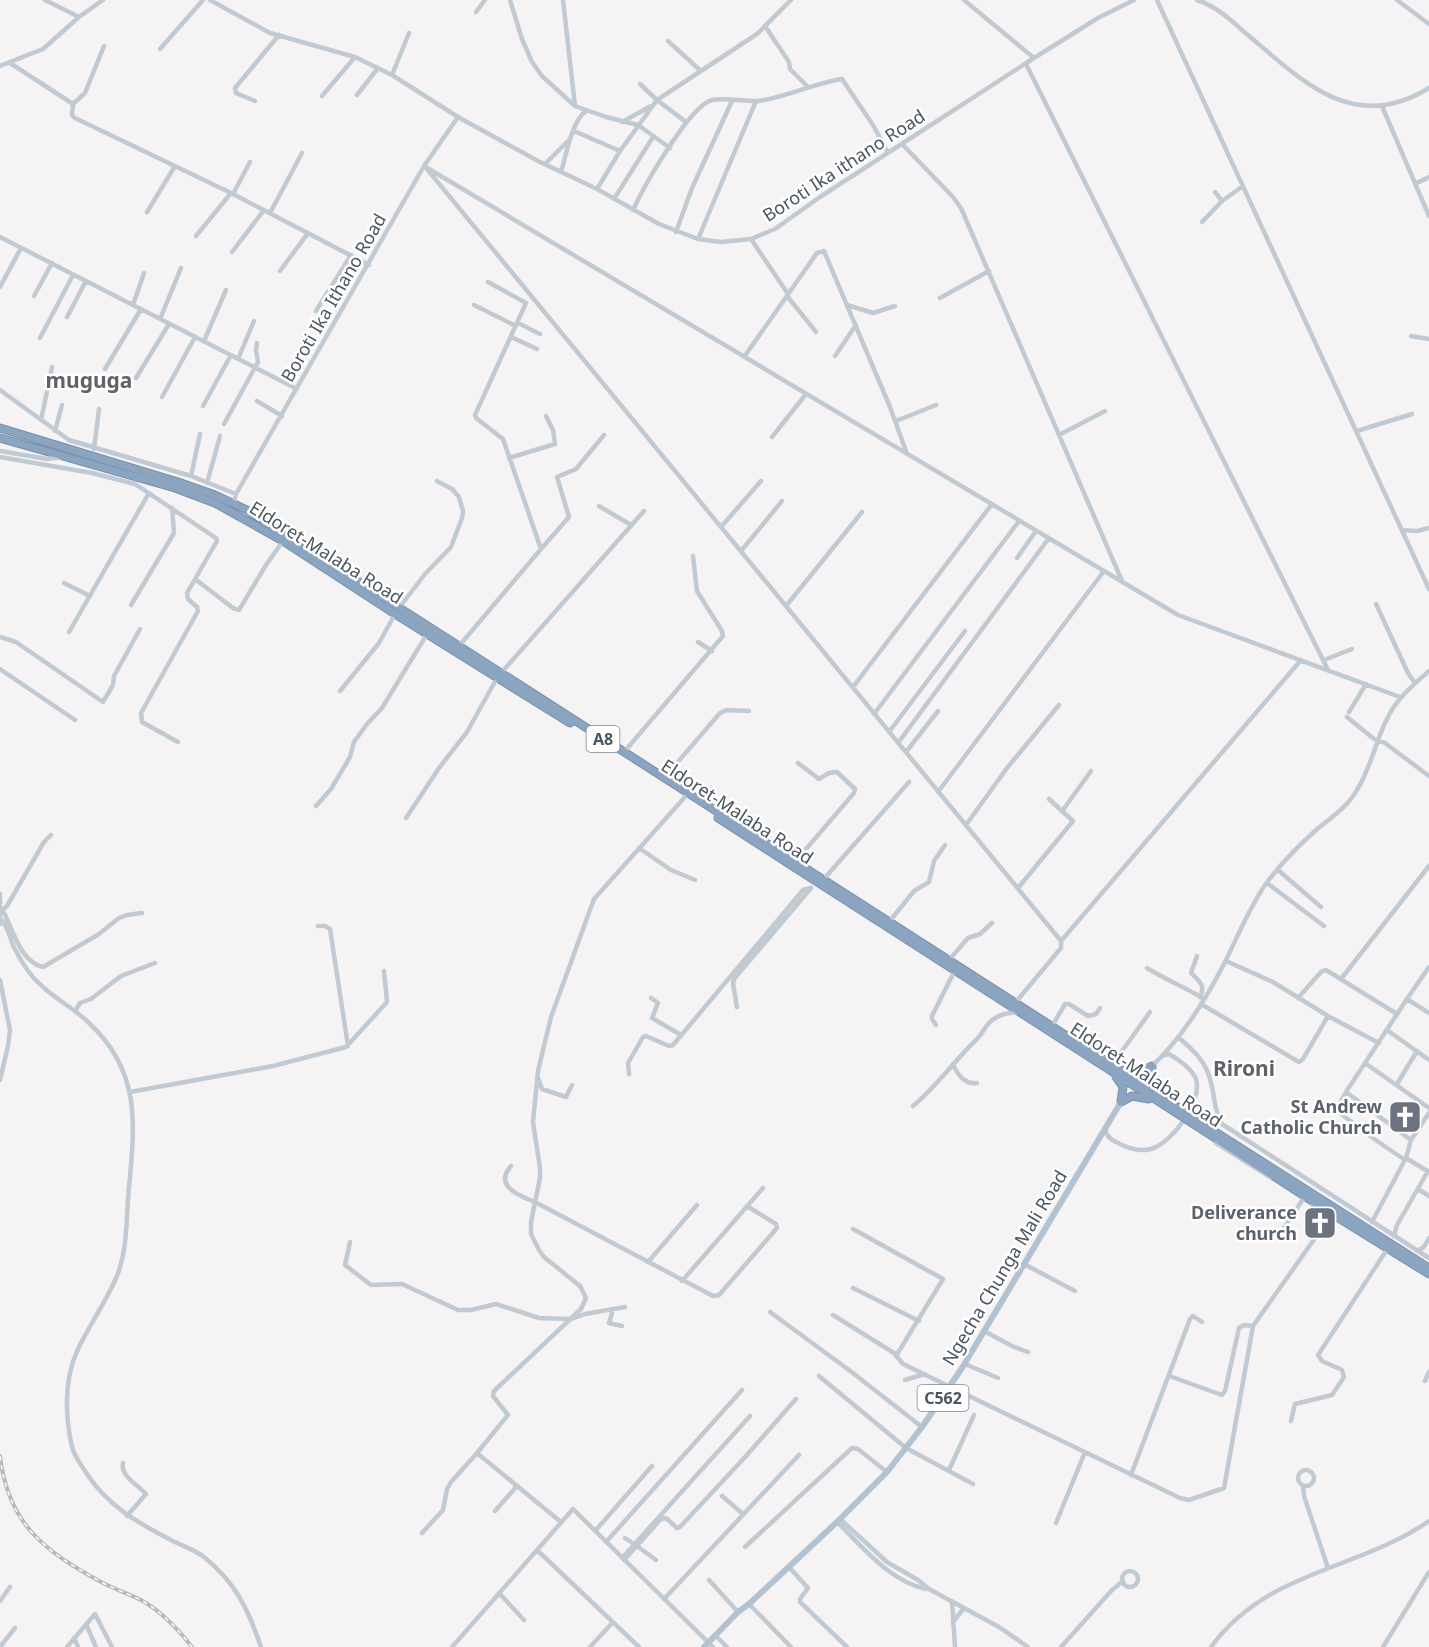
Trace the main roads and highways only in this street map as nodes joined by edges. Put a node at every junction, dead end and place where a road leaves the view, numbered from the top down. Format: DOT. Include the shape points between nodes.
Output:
graph roads {
  1 [pos="0,428"];
  2 [pos="0,438"];
  3 [pos="397,611"];
  4 [pos="499,676"];
  5 [pos="820,880"];
  6 [pos="1103,1065"];
  7 [pos="1114,1066"];
  8 [pos="1121,1102"];
  9 [pos="1166,1103"];
  10 [pos="1194,1121"];
  11 [pos="1429,1268"];
  12 [pos="1429,1274"];
  13 [pos="709,1646"];
  1 -- 3 [label="highway, Eldoret-Malaba Road / A8" via="234,502"];
  2 -- 3 [label="highway, Eldoret-Malaba Road / A8" via="196,495 245,519"];
  3 -- 4 [label="highway, Eldoret-Malaba Road / A8" via="427,634"];
  3 -- 4 [label="highway, Eldoret-Malaba Road / A8" via="459,646"];
  4 -- 5 [label="highway, Eldoret-Malaba Road / A8"];
  4 -- 5 [label="highway, Eldoret-Malaba Road / A8"];
  5 -- 6 [label="highway, Eldoret-Malaba Road / A8"];
  5 -- 7 [label="highway, Eldoret-Malaba Road / A8"];
  6 -- 8 [label="highway" via="1121,1082"];
  6 -- 9 [label="highway, Eldoret-Malaba Road / A8"];
  7 -- 9 [label="highway, Eldoret-Malaba Road / A8"];
  7 -- 9 [label="highway" via="1134,1072 1152,1066 1152,1084"];
  8 -- 9 [label="highway" via="1138,1096"];
  8 -- 13 [label="main road, Ngecha Chunga Mali Road / C562" via="951,1387 922,1427 887,1472 738,1612"];
  9 -- 10 [label="highway, Eldoret-Malaba Road / A8, bridge"];
  10 -- 11 [label="highway, Eldoret-Malaba Road / A8"];
  10 -- 12 [label="highway, Eldoret-Malaba Road / A8" via="1331,1216"];
}
